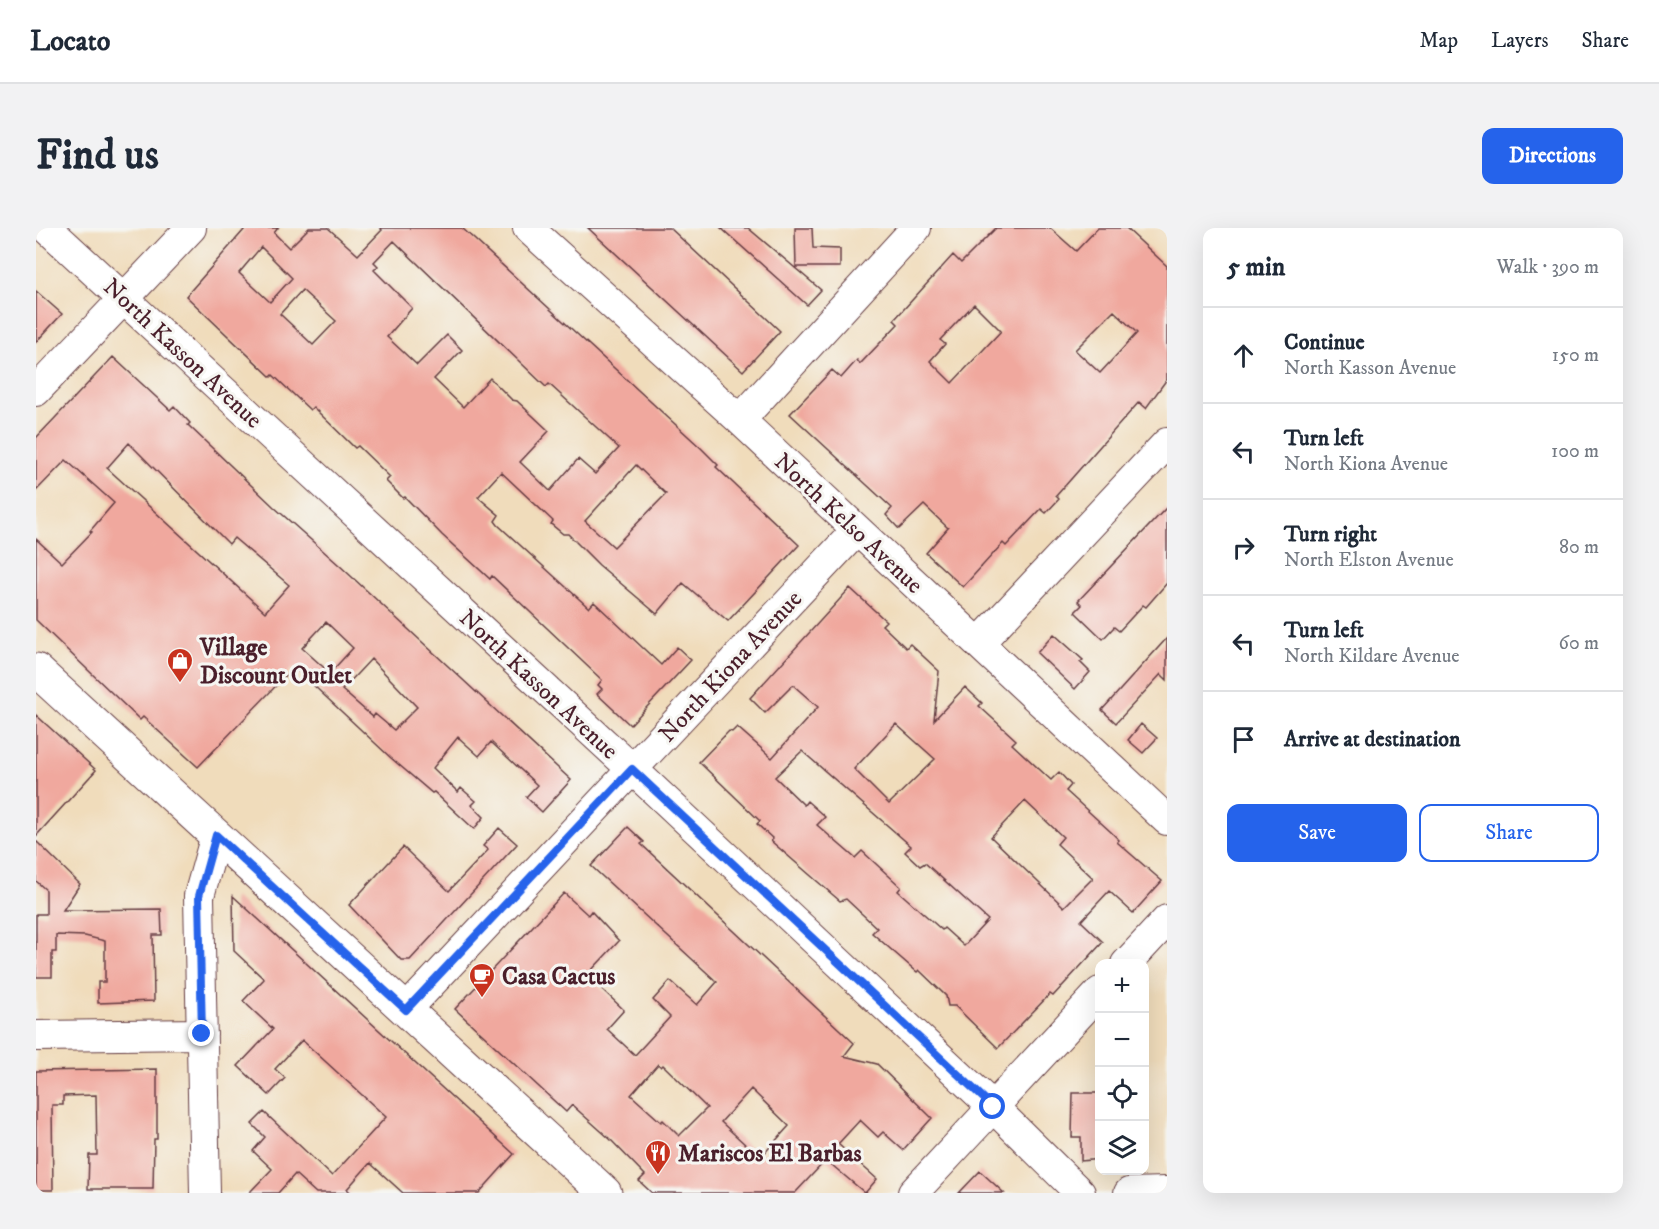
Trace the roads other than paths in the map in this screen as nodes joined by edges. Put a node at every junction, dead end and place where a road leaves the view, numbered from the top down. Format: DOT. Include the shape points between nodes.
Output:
graph roads {
  1 [pos="47,228"];
  2 [pos="191,228"];
  3 [pos="528,228"];
  4 [pos="916,228"];
  5 [pos="124,298"];
  6 [pos="36,392"];
  7 [pos="740,420"];
  8 [pos="1167,443"];
  9 [pos="856,531"];
  10 [pos="979,643"];
  11 [pos="36,670"];
  12 [pos="632,769"];
  13 [pos="1167,820"];
  14 [pos="216,835"];
  15 [pos="1167,920"];
  16 [pos="1130,959"];
  17 [pos="1095,997"];
  18 [pos="406,1010"];
  19 [pos="202,1034"];
  20 [pos="36,1036"];
  21 [pos="993,1107"];
  22 [pos="1167,1192"];
  23 [pos="205,1193"];
  24 [pos="605,1193"];
  25 [pos="913,1193"];
  26 [pos="1080,1193"];
  27 [pos="1130,1193"];
  1 -- 5 [label="street, North Kasson Avenue"];
  2 -- 5 [label="street"];
  3 -- 7 [label="street, North Kelso Avenue"];
  4 -- 7 [label="street"];
  5 -- 6 [label="street"];
  5 -- 12 [label="street, North Kasson Avenue"];
  7 -- 9 [label="street, North Kelso Avenue"];
  8 -- 10 [label="street"];
  9 -- 10 [label="street, North Kelso Avenue"];
  9 -- 12 [label="street, North Kiona Avenue"];
  10 -- 13 [label="street, North Kelso Avenue"];
  11 -- 14 [label="main road"];
  12 -- 18 [label="street, North Kiona Avenue"];
  12 -- 21 [label="street, North Kasson Avenue"];
  14 -- 18 [label="main road"];
  14 -- 19 [label="street" via="199,896"];
  15 -- 16 [label="street"];
  17 -- 21 [label="street"];
  18 -- 24 [label="main road"];
  19 -- 20 [label="street"];
  19 -- 23 [label="street"];
  21 -- 25 [label="street"];
  21 -- 26 [label="street, North Kasson Avenue"];
  22 -- 27 [label="street"];
}
